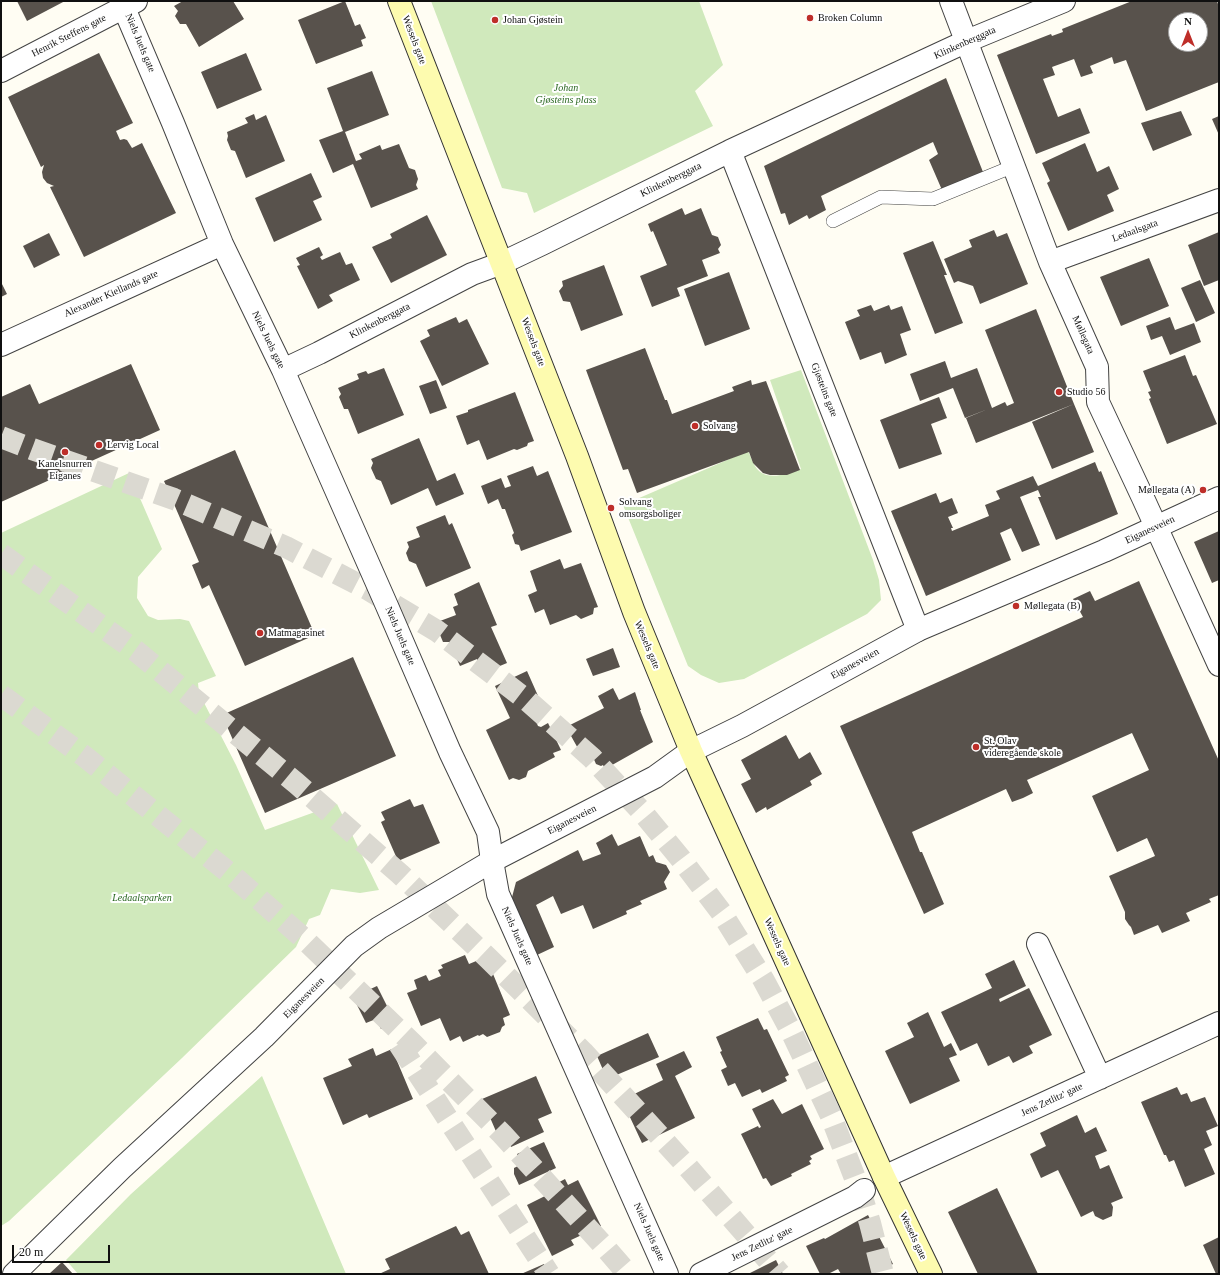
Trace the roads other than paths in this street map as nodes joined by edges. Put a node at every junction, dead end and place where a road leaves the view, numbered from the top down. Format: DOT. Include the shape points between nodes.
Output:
graph roads {
  1 [pos="399,1"];
  2 [pos="951,1"];
  3 [pos="1064,1"];
  4 [pos="127,3"];
  5 [pos="967,41"];
  6 [pos="1,70"];
  7 [pos="730,151"];
  8 [pos="1014,166"];
  9 [pos="1219,200"];
  10 [pos="833,221"];
  11 [pos="222,244"];
  12 [pos="1050,262"];
  13 [pos="502,263"];
  14 [pos="1,345"];
  15 [pos="283,370"];
  16 [pos="1219,498"];
  17 [pos="1155,527"];
  18 [pos="918,630"];
  19 [pos="1219,665"];
  20 [pos="691,751"];
  21 [pos="492,861"];
  22 [pos="1038,944"];
  23 [pos="1219,1022"];
  24 [pos="1100,1078"];
  25 [pos="884,1177"];
  26 [pos="864,1190"];
  27 [pos="14,1274"];
  28 [pos="667,1274"];
  29 [pos="701,1274"];
  30 [pos="931,1274"];
  1 -- 13 [label="main road, Wessels gate"];
  2 -- 5 [label="street, Møllegata"];
  3 -- 5 [label="street, Klinkenberggata"];
  4 -- 6 [label="street, Henrik Steffens gate"];
  4 -- 11 [label="street, Niels Juels gate"];
  5 -- 7 [label="street, Klinkenberggata"];
  5 -- 8 [label="street, Møllegata"];
  7 -- 13 [label="street, Klinkenberggata"];
  7 -- 18 [label="street, Gjøsteins gate"];
  8 -- 10 [label="lane" via="932,199 881,197"];
  8 -- 12 [label="street, Møllegata"];
  9 -- 12 [label="street, Ledaalsgata"];
  11 -- 14 [label="street, Alexander Kiellands gate"];
  11 -- 15 [label="street, Niels Juels gate"];
  12 -- 17 [label="street, Møllegata" via="1097,367 1098,402"];
  13 -- 15 [label="street, Klinkenberggata" via="472,274"];
  13 -- 20 [label="main road, Wessels gate" via="634,612"];
  15 -- 21 [label="street, Niels Juels gate" via="450,752 488,832"];
  16 -- 17 [label="street, Eiganesveien"];
  17 -- 18 [label="street, Eiganesveien"];
  17 -- 19 [label="street, Møllegata"];
  18 -- 20 [label="street, Eiganesveien"];
  20 -- 21 [label="street, Eiganesveien" via="655,777"];
  20 -- 25 [label="main road, Wessels gate"];
  21 -- 27 [label="street, Eiganesveien" via="379,928 354,946 264,1037 122,1168"];
  21 -- 28 [label="street, Niels Juels gate" via="498,894"];
  22 -- 24 [label="street"];
  23 -- 24 [label="street, Jens Zetlitz' gate"];
  24 -- 25 [label="street, Jens Zetlitz' gate"];
  25 -- 30 [label="main road, Wessels gate"];
  26 -- 29 [label="street, Jens Zetlitz' gate" via="855,1197"];
}
